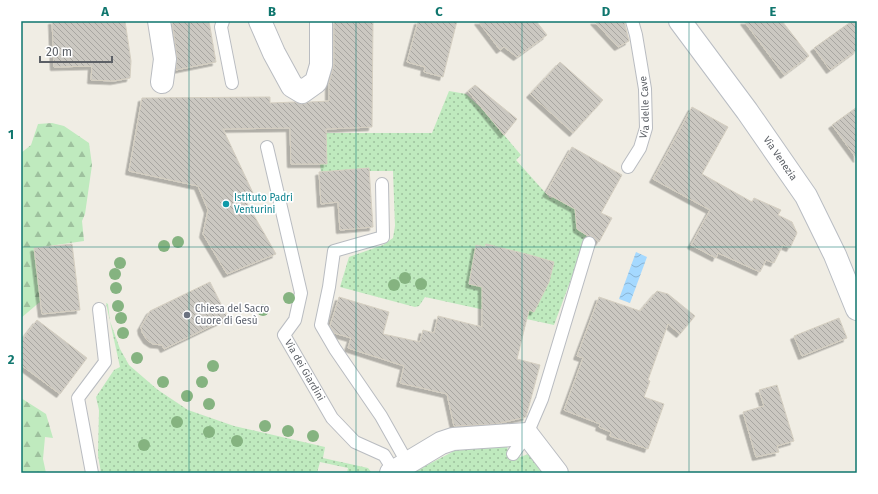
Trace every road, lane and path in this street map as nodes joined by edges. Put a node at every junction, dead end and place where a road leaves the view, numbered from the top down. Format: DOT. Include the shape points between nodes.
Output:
graph roads {
  1 [pos="159,21"];
  2 [pos="223,21"];
  3 [pos="260,21"];
  4 [pos="321,21"];
  5 [pos="632,21"];
  6 [pos="680,21"];
  7 [pos="162,82"];
  8 [pos="232,83"];
  9 [pos="267,147"];
  10 [pos="628,167"];
  11 [pos="382,184"];
  12 [pos="589,243"];
  13 [pos="99,309"];
  14 [pos="857,309"];
  15 [pos="527,434"];
  16 [pos="513,454"];
  17 [pos="398,469"];
  18 [pos="92,473"];
  19 [pos="557,473"];
  1 -- 7 [label="street" via="165,59"];
  2 -- 8 [label="lane" via="221,27"];
  3 -- 4 [label="street" via="274,54 292,86 302,92 316,82 321,65"];
  5 -- 10 [label="lane, Via delle Cave" via="645,89 646,128 640,148"];
  6 -- 14 [label="street, Via Venezia" via="806,196 836,254"];
  9 -- 17 [label="lane, Via dei Giardini" via="301,293 295,320 284,335 332,418 355,442 384,455"];
  11 -- 17 [label="lane" via="384,237 334,251 321,325 381,416"];
  12 -- 15 [label="lane" via="542,399"];
  13 -- 18 [label="lane" via="105,362 78,398"];
  15 -- 16 [label="lane"];
  15 -- 17 [label="street" via="453,439 441,443"];
  15 -- 19 [label="street"];
}
